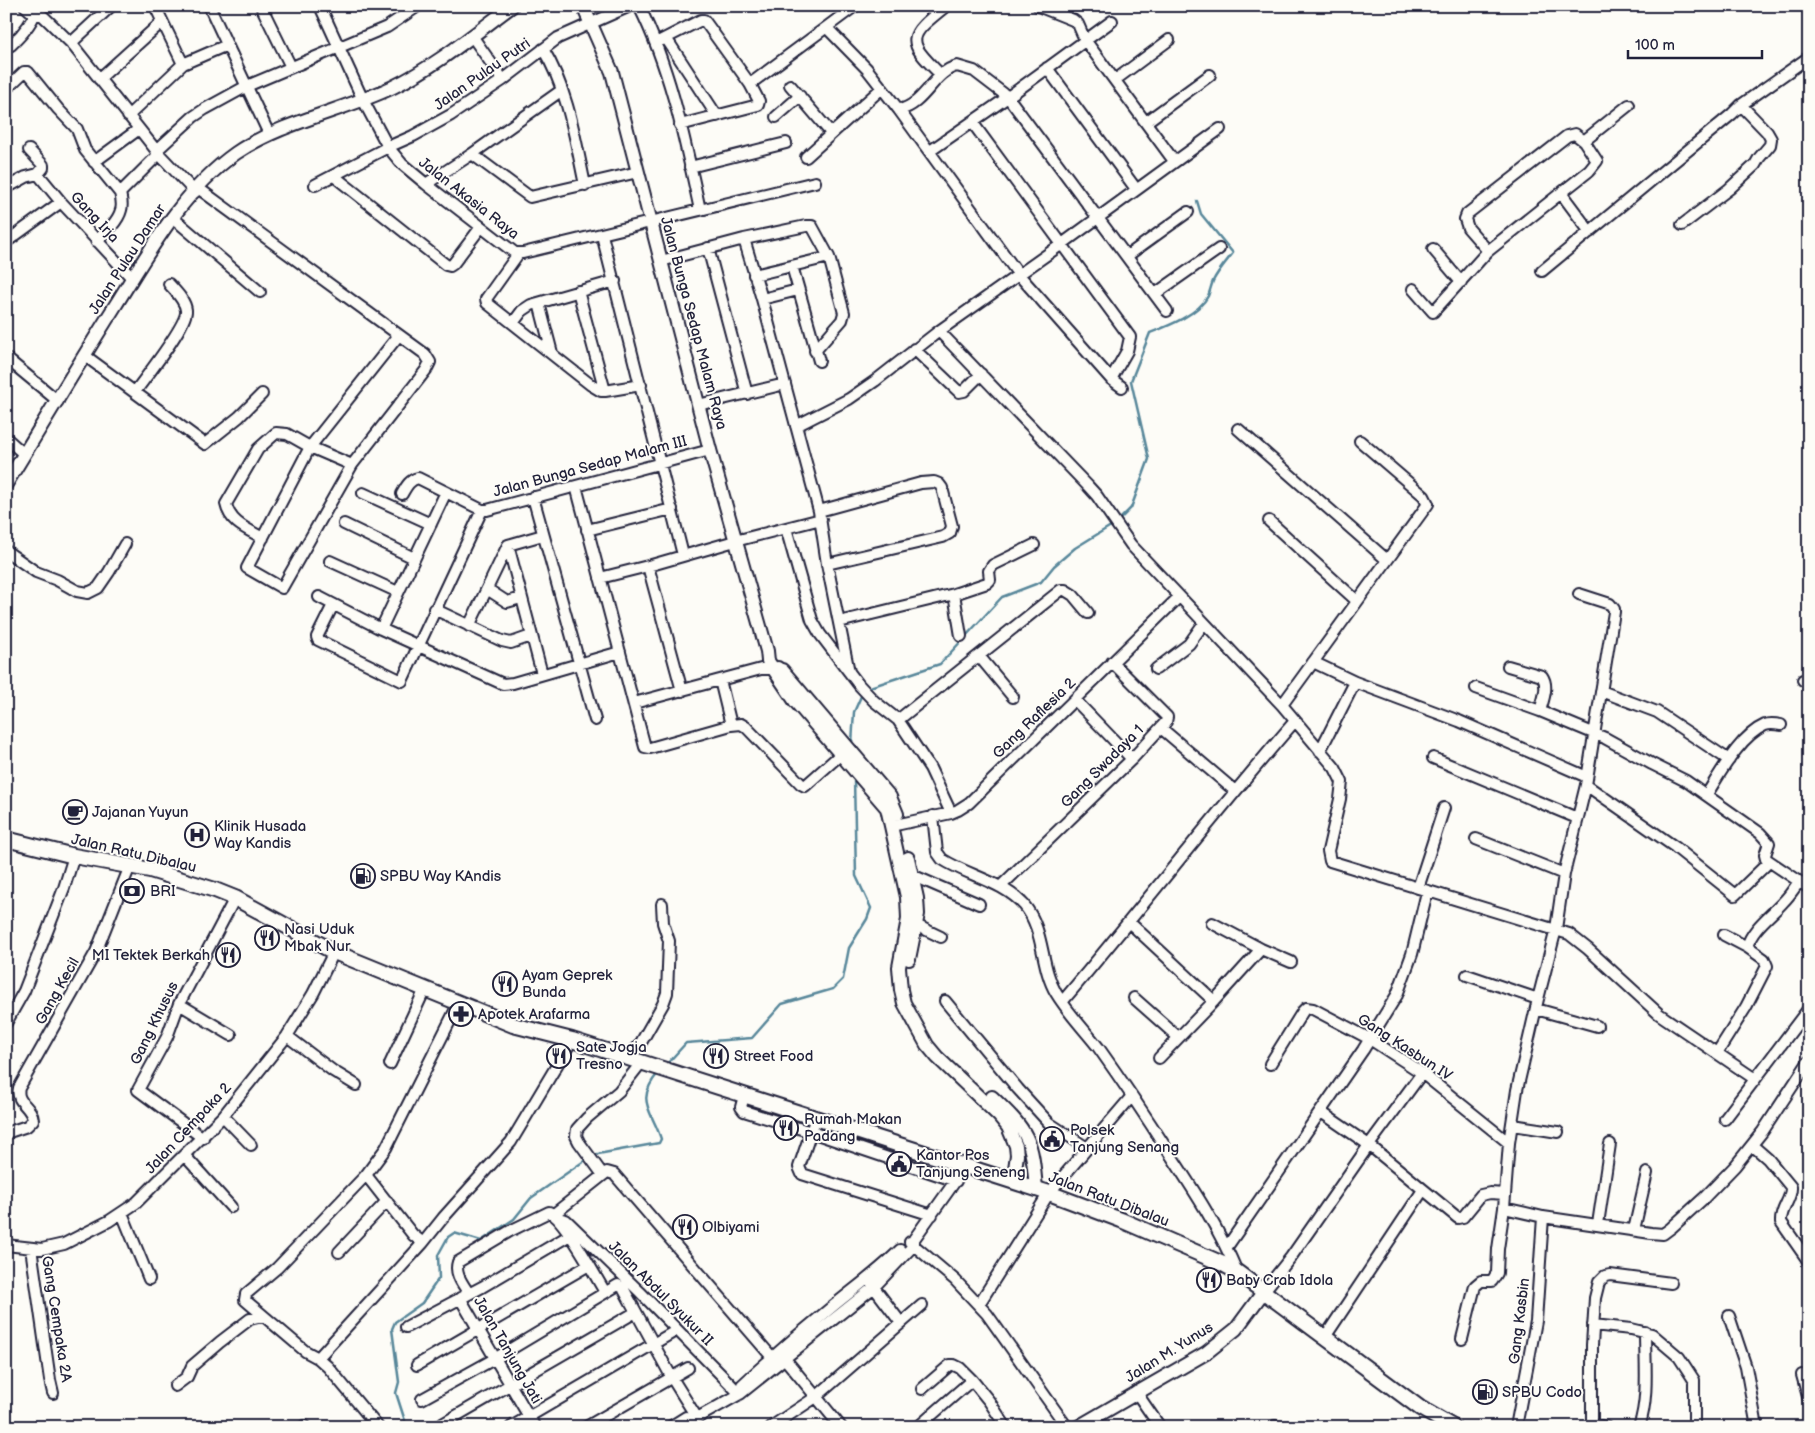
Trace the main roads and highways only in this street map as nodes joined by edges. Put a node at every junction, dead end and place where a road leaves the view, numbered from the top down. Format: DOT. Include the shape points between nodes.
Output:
graph roads {
  1 [pos="6,839"];
  2 [pos="1435,1423"];
  3 [pos="1453,1427"];
  1 -- 2 [label="main road, Jalan Ratu Dibalau" via="188,881 235,898 334,952 513,1025 657,1067 744,1096 813,1125 966,1166 1121,1220 1237,1272 1409,1400"];
  2 -- 3 [label="main road, Jalan Ratu Dibalau"];
}
